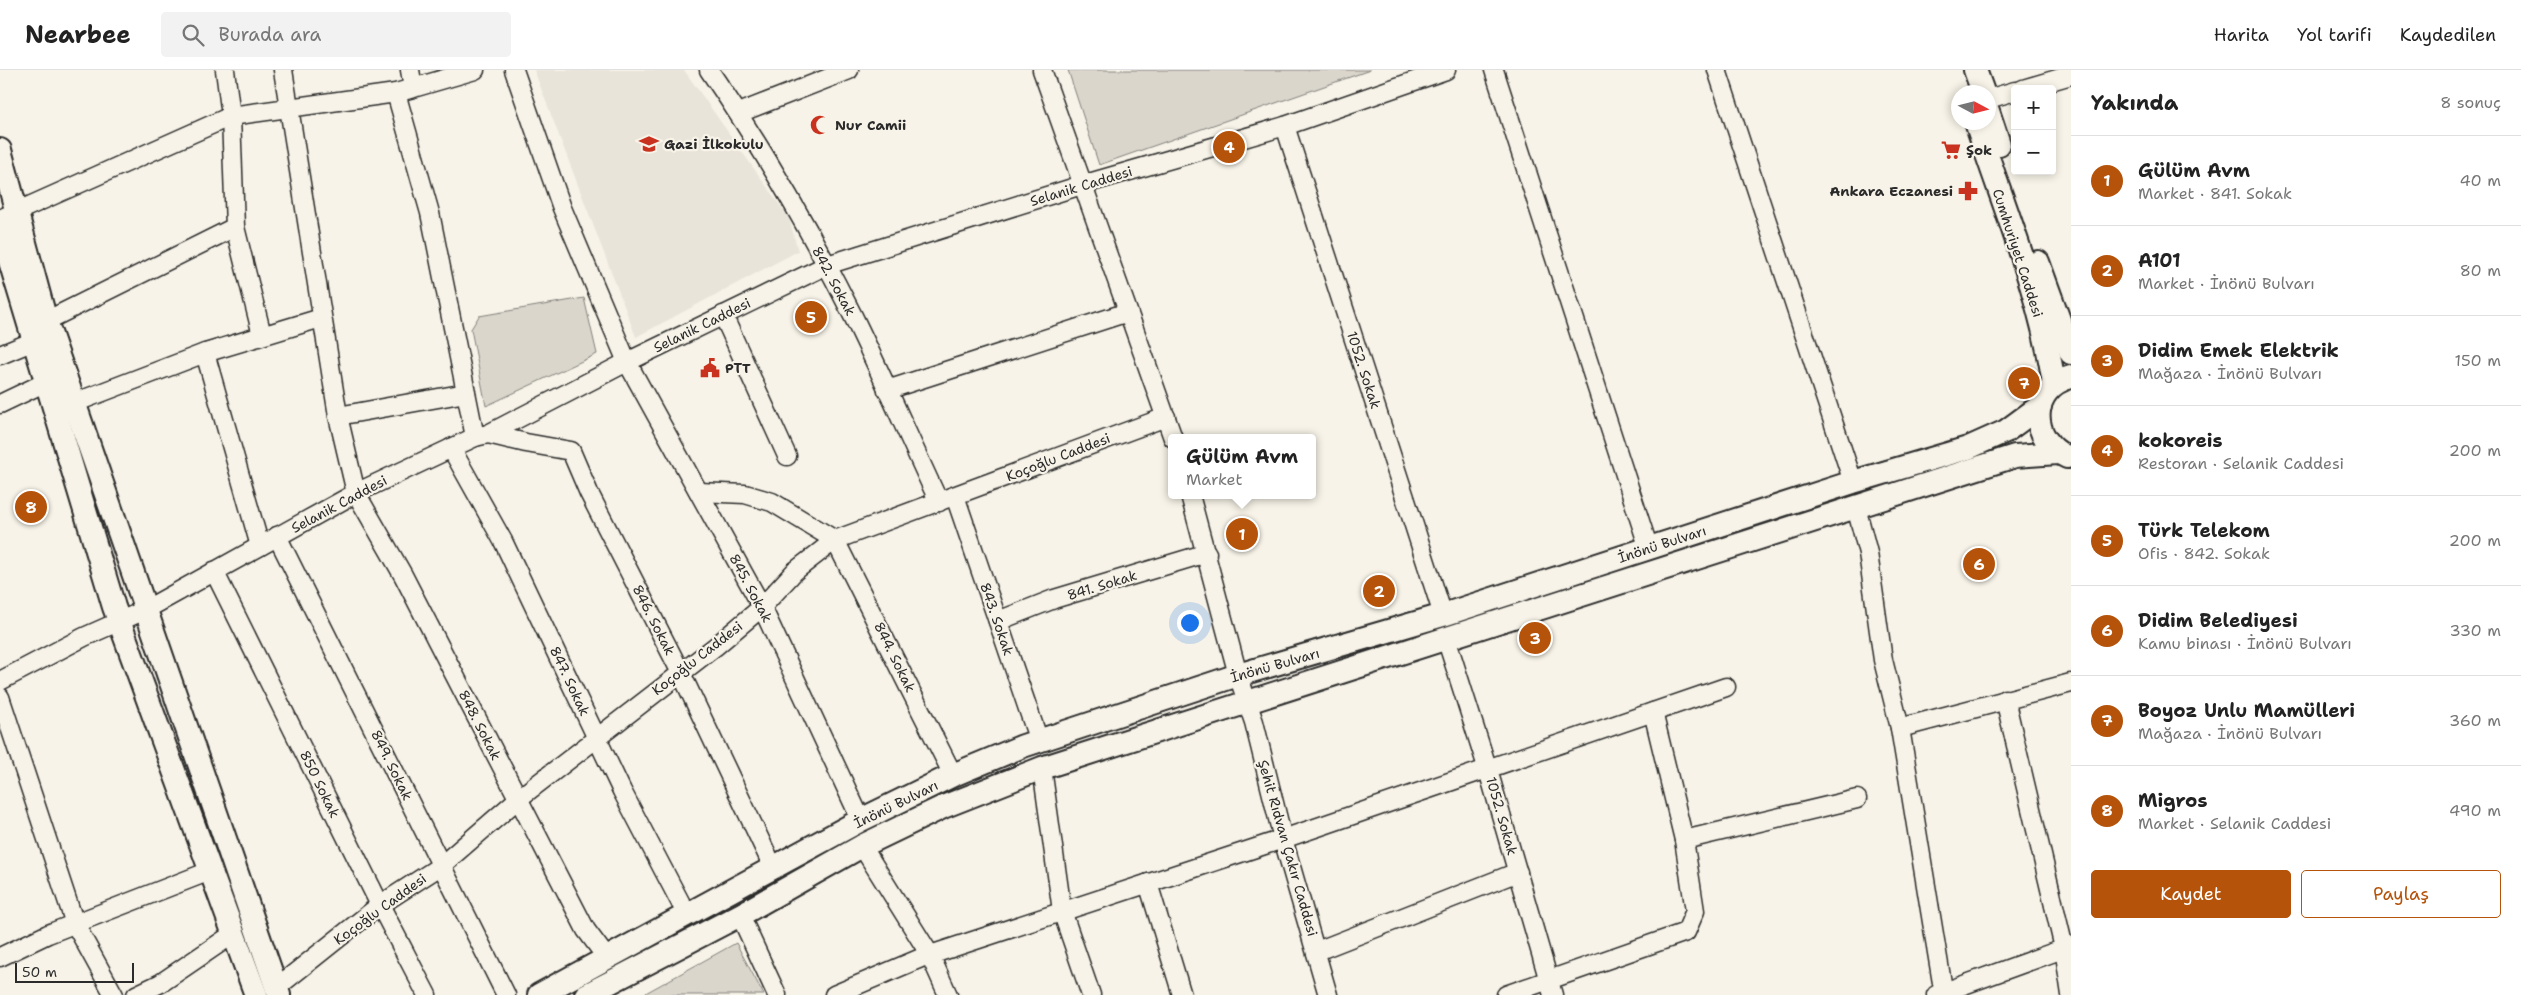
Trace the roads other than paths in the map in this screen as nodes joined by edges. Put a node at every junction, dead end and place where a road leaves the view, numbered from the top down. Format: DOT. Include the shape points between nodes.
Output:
graph roads {
  1 [pos="225,70"];
  2 [pos="283,70"];
  3 [pos="410,70"];
  4 [pos="475,70"];
  5 [pos="514,70"];
  6 [pos="709,70"];
  7 [pos="849,70"];
  8 [pos="1042,70"];
  9 [pos="1446,70"];
  10 [pos="1494,70"];
  11 [pos="1717,70"];
  12 [pos="1959,70"];
  13 [pos="1975,70"];
  14 [pos="2071,74"];
  15 [pos="1964,85"];
  16 [pos="1980,85"];
  17 [pos="2036,85"];
  18 [pos="404,91"];
  19 [pos="2011,92"];
  20 [pos="1996,97"];
  21 [pos="288,108"];
  22 [pos="739,113"];
  23 [pos="231,116"];
  24 [pos="1285,126"];
  25 [pos="1979,130"];
  26 [pos="1994,130"];
  27 [pos="0,150"];
  28 [pos="1084,184"];
  29 [pos="8,214"];
  30 [pos="235,227"];
  31 [pos="0,228"];
  32 [pos="827,265"];
  33 [pos="1128,312"];
  34 [pos="723,315"];
  35 [pos="321,318"];
  36 [pos="46,321"];
  37 [pos="262,335"];
  38 [pos="34,341"];
  39 [pos="205,353"];
  40 [pos="2071,353"];
  41 [pos="0,355"];
  42 [pos="627,362"];
  43 [pos="2062,381"];
  44 [pos="46,382"];
  45 [pos="887,390"];
  46 [pos="466,393"];
  47 [pos="74,403"];
  48 [pos="0,404"];
  49 [pos="2040,406"];
  50 [pos="338,416"];
  51 [pos="1166,416"];
  52 [pos="1172,434"];
  53 [pos="482,435"];
  54 [pos="451,448"];
  55 [pos="787,456"];
  56 [pos="2067,457"];
  57 [pos="1854,482"];
  58 [pos="699,492"];
  59 [pos="356,493"];
  60 [pos="947,499"];
  61 [pos="1191,499"];
  62 [pos="1856,507"];
  63 [pos="278,536"];
  64 [pos="835,540"];
  65 [pos="260,546"];
  66 [pos="1649,549"];
  67 [pos="1207,554"];
  68 [pos="214,571"];
  69 [pos="762,607"];
  70 [pos="145,610"];
  71 [pos="1443,615"];
  72 [pos="998,621"];
  73 [pos="120,622"];
  74 [pos="1446,638"];
  75 [pos="680,671"];
  76 [pos="1238,675"];
  77 [pos="0,681"];
  78 [pos="2071,683"];
  79 [pos="1726,687"];
  80 [pos="0,697"];
  81 [pos="2005,699"];
  82 [pos="1246,701"];
  83 [pos="1653,712"];
  84 [pos="1900,728"];
  85 [pos="596,736"];
  86 [pos="1039,741"];
  87 [pos="1042,768"];
  88 [pos="1488,770"];
  89 [pos="953,775"];
  90 [pos="1857,798"];
  91 [pos="518,799"];
  92 [pos="861,820"];
  93 [pos="1283,839"];
  94 [pos="1684,840"];
  95 [pos="862,846"];
  96 [pos="442,865"];
  97 [pos="773,867"];
  98 [pos="210,872"];
  99 [pos="1518,872"];
  100 [pos="1148,883"];
  101 [pos="380,905"];
  102 [pos="1062,912"];
  103 [pos="687,915"];
  104 [pos="740,915"];
  105 [pos="75,924"];
  106 [pos="233,934"];
  107 [pos="2067,947"];
  108 [pos="1317,951"];
  109 [pos="930,956"];
  110 [pos="0,957"];
  111 [pos="606,957"];
  112 [pos="1550,987"];
  113 [pos="270,993"];
  114 [pos="1941,994"];
  115 [pos="114,995"];
  116 [pos="136,995"];
  117 [pos="427,995"];
  118 [pos="506,995"];
  119 [pos="539,995"];
  120 [pos="586,995"];
  121 [pos="777,995"];
  122 [pos="834,995"];
  123 [pos="948,995"];
  124 [pos="1091,995"];
  125 [pos="1182,995"];
  126 [pos="1328,995"];
  127 [pos="1506,995"];
  128 [pos="2071,995"];
  1 -- 23 [label="street"];
  2 -- 21 [label="street, 848. Sokak"];
  3 -- 18 [label="street"];
  4 -- 18 [label="street"];
  5 -- 42 [label="street, 845. Sokak" via="562,208"];
  6 -- 22 [label="street, 842. Sokak"];
  7 -- 22 [label="street"];
  8 -- 28 [label="street"];
  9 -- 24 [label="street, Selanik Caddesi"];
  10 -- 66 [label="street"];
  11 -- 57 [label="street"];
  12 -- 15 [label="main road"];
  13 -- 16 [label="main road"];
  14 -- 17 [label="street"];
  18 -- 21 [label="street"];
  18 -- 46 [label="street"];
  19 -- 20 [label="street"];
  21 -- 23 [label="street"];
  21 -- 35 [label="street, 848. Sokak"];
  22 -- 32 [label="street, 842. Sokak"];
  23 -- 29 [label="street"];
  23 -- 30 [label="street"];
  24 -- 28 [label="street, Selanik Caddesi"];
  24 -- 71 [label="street, 1052. Sokak"];
  25 -- 43 [label="main road, Cumhuriyet Caddesi" via="2049,352"];
  26 -- 40 [label="main road, Cumhuriyet Caddesi"];
  27 -- 29 [label="main road"];
  28 -- 32 [label="street, Selanik Caddesi"];
  28 -- 33 [label="street"];
  29 -- 36 [label="main road"];
  30 -- 36 [label="street"];
  30 -- 37 [label="street"];
  31 -- 38 [label="main road"];
  32 -- 34 [label="street, Selanik Caddesi"];
  32 -- 45 [label="street, 842. Sokak"];
  33 -- 45 [label="street"];
  33 -- 51 [label="street"];
  34 -- 42 [label="street, Selanik Caddesi"];
  34 -- 55 [label="street"];
  35 -- 37 [label="street"];
  35 -- 50 [label="street, 848. Sokak"];
  36 -- 47 [label="main road"];
  37 -- 39 [label="street"];
  38 -- 41 [label="street"];
  38 -- 44 [label="main road"];
  39 -- 47 [label="street"];
  39 -- 65 [label="street"];
  42 -- 53 [label="street, Selanik Caddesi"];
  42 -- 58 [label="street, 845. Sokak"];
  43 -- 49 [label="main road" via="2045,394"];
  44 -- 48 [label="street"];
  44 -- 73 [label="main road"];
  45 -- 60 [label="street, 842. Sokak"];
  46 -- 50 [label="street"];
  46 -- 53 [label="street"];
  47 -- 70 [label="main road"];
  49 -- 56 [label="main road" via="2041,432 2049,446"];
  49 -- 57 [label="main road, İnönü Bulvarı" via="2006,431 1968,448"];
  50 -- 59 [label="street, 848. Sokak"];
  51 -- 52 [label="street"];
  51 -- 60 [label="street, Koçoğlu Caddesi"];
  53 -- 54 [label="street, Selanik Caddesi"];
  53 -- 75 [label="street, 846. Sokak" via="571,451 589,493"];
  54 -- 59 [label="street, Selanik Caddesi"];
  54 -- 85 [label="street, 847. Sokak" via="503,541"];
  56 -- 62 [label="main road, İnönü Bulvarı" via="2015,456"];
  57 -- 66 [label="main road, İnönü Bulvarı"];
  58 -- 64 [label="street" via="745,494 772,502"];
  58 -- 69 [label="street, 845. Sokak"];
  59 -- 63 [label="street, Selanik Caddesi"];
  59 -- 91 [label="street, 848. Sokak" via="403,575"];
  60 -- 64 [label="street, Koçoğlu Caddesi"];
  60 -- 72 [label="street, 843. Sokak"];
  61 -- 67 [label="street, Şehit Rıdvan Çakır Caddesi"];
  62 -- 74 [label="main road, İnönü Bulvarı"];
  62 -- 84 [label="street" via="1868,553 1883,660"];
  63 -- 65 [label="street, Selanik Caddesi"];
  63 -- 96 [label="street, 849. Sokak"];
  64 -- 69 [label="street, Koçoğlu Caddesi" via="795,571"];
  64 -- 89 [label="street, 844. Sokak"];
  65 -- 68 [label="street, Selanik Caddesi"];
  66 -- 71 [label="main road, İnönü Bulvarı"];
  67 -- 72 [label="street, 841. Sokak" via="1054,599"];
  67 -- 76 [label="street, Şehit Rıdvan Çakır Caddesi"];
  68 -- 70 [label="street, Selanik Caddesi"];
  68 -- 101 [label="street, 850 Sokak"];
  69 -- 75 [label="street, Koçoğlu Caddesi"];
  69 -- 92 [label="street, 845. Sokak"];
  70 -- 73 [label="street, Selanik Caddesi"];
  70 -- 113 [label="main road"];
  71 -- 76 [label="main road, İnönü Bulvarı"];
  72 -- 86 [label="street, 843. Sokak"];
  73 -- 77 [label="street, Selanik Caddesi"];
  73 -- 98 [label="main road"];
  74 -- 82 [label="main road, İnönü Bulvarı"];
  74 -- 88 [label="street, 1052. Sokak"];
  75 -- 85 [label="street, Koçoğlu Caddesi"];
  75 -- 97 [label="street, 846. Sokak"];
  76 -- 82 [label="street, Şehit Rıdvan Çakır Caddesi"];
  76 -- 86 [label="main road, İnönü Bulvarı"];
  78 -- 81 [label="street"];
  79 -- 83 [label="street"];
  80 -- 105 [label="street"];
  81 -- 84 [label="street"];
  81 -- 107 [label="street"];
  82 -- 87 [label="main road, İnönü Bulvarı"];
  82 -- 93 [label="street, Şehit Rıdvan Çakır Caddesi"];
  83 -- 88 [label="street"];
  83 -- 94 [label="street"];
  84 -- 114 [label="street"];
  85 -- 91 [label="street, Koçoğlu Caddesi"];
  85 -- 103 [label="street, 847. Sokak"];
  86 -- 89 [label="main road, İnönü Bulvarı"];
  87 -- 95 [label="main road, İnönü Bulvarı" via="943,807"];
  87 -- 102 [label="street"];
  88 -- 93 [label="street"];
  88 -- 99 [label="street, 1052. Sokak"];
  89 -- 92 [label="main road, İnönü Bulvarı"];
  90 -- 94 [label="street"];
  91 -- 96 [label="street, Koçoğlu Caddesi"];
  91 -- 111 [label="street, 848. Sokak" via="586,930"];
  92 -- 97 [label="main road, İnönü Bulvarı"];
  93 -- 100 [label="street"];
  93 -- 108 [label="street, Şehit Rıdvan Çakır Caddesi"];
  94 -- 112 [label="street" via="1695,911 1686,932"];
  95 -- 104 [label="main road, İnönü Bulvarı"];
  95 -- 109 [label="street"];
  96 -- 101 [label="street, Koçoğlu Caddesi"];
  96 -- 118 [label="street, 849. Sokak"];
  97 -- 103 [label="main road, İnönü Bulvarı"];
  98 -- 105 [label="street"];
  98 -- 106 [label="main road"];
  99 -- 108 [label="street"];
  99 -- 112 [label="street, 1052. Sokak"];
  100 -- 102 [label="street"];
  100 -- 125 [label="street"];
  101 -- 113 [label="street, Koçoğlu Caddesi"];
  101 -- 117 [label="street, 850 Sokak"];
  102 -- 109 [label="street"];
  102 -- 124 [label="street"];
  103 -- 111 [label="main road, İnönü Bulvarı"];
  104 -- 120 [label="main road, İnönü Bulvarı"];
  104 -- 121 [label="street"];
  105 -- 110 [label="street"];
  105 -- 115 [label="street"];
  106 -- 113 [label="main road"];
  106 -- 116 [label="street" via="161,983"];
  107 -- 114 [label="street"];
  107 -- 128 [label="street"];
  108 -- 126 [label="street, Şehit Rıdvan Çakır Caddesi"];
  109 -- 122 [label="street"];
  109 -- 123 [label="street"];
  111 -- 119 [label="main road, İnönü Bulvarı"];
  112 -- 127 [label="street"];
}
